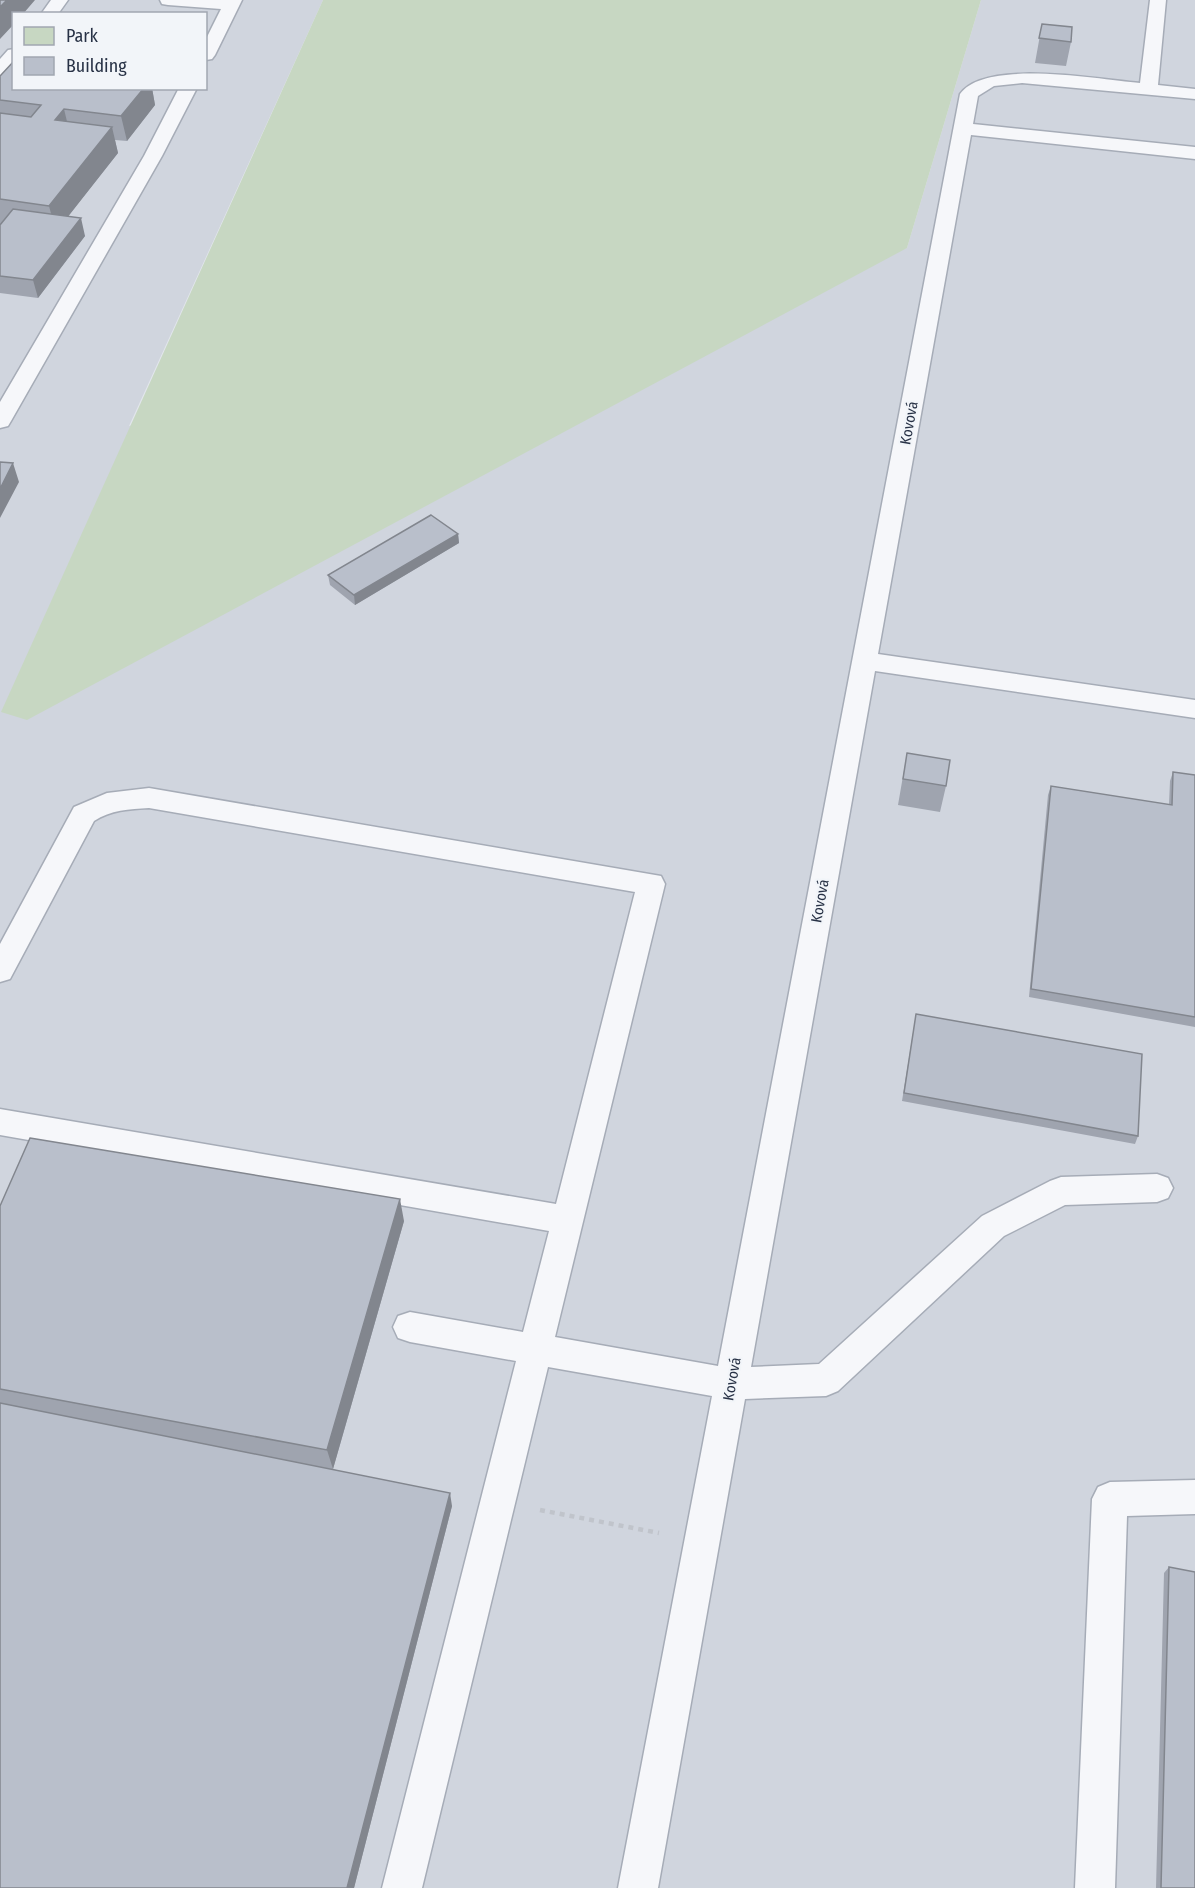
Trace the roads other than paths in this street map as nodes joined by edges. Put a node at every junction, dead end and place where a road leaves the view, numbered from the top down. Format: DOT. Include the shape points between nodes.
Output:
graph roads {
  1 [pos="60,0"];
  2 [pos="168,0"];
  3 [pos="1158,0"];
  4 [pos="232,3"];
  5 [pos="51,12"];
  6 [pos="207,53"];
  7 [pos="12,56"];
  8 [pos="0,70"];
  9 [pos="187,90"];
  10 [pos="1148,90"];
  11 [pos="1195,94"];
  12 [pos="963,129"];
  13 [pos="1195,153"];
  14 [pos="0,421"];
  15 [pos="864,661"];
  16 [pos="1195,709"];
  17 [pos="0,971"];
  18 [pos="0,1122"];
  19 [pos="1157,1188"];
  20 [pos="567,1220"];
  21 [pos="411,1327"];
  22 [pos="535,1349"];
  23 [pos="731,1384"];
  24 [pos="1195,1497"];
  25 [pos="402,1888"];
  26 [pos="638,1888"];
  27 [pos="1095,1888"];
  1 -- 5 [label="lane"];
  2 -- 4 [label="lane"];
  3 -- 10 [label="lane"];
  4 -- 6 [label="lane"];
  7 -- 8 [label="lane"];
  9 -- 14 [label="lane"];
  10 -- 11 [label="lane, Kovová"];
  10 -- 12 [label="lane, Kovová" via="1022,78 990,81 969,94"];
  12 -- 13 [label="lane"];
  12 -- 15 [label="lane, Kovová"];
  15 -- 16 [label="lane"];
  15 -- 23 [label="lane, Kovová"];
  17 -- 20 [label="lane" via="84,814 118,800 149,798 651,884"];
  18 -- 20 [label="lane"];
  19 -- 23 [label="lane" via="1061,1191 993,1226 826,1380"];
  20 -- 22 [label="lane"];
  21 -- 22 [label="lane"];
  22 -- 23 [label="lane"];
  22 -- 25 [label="lane"];
  23 -- 26 [label="lane, Kovová"];
  24 -- 27 [label="lane" via="1110,1499"];
}
